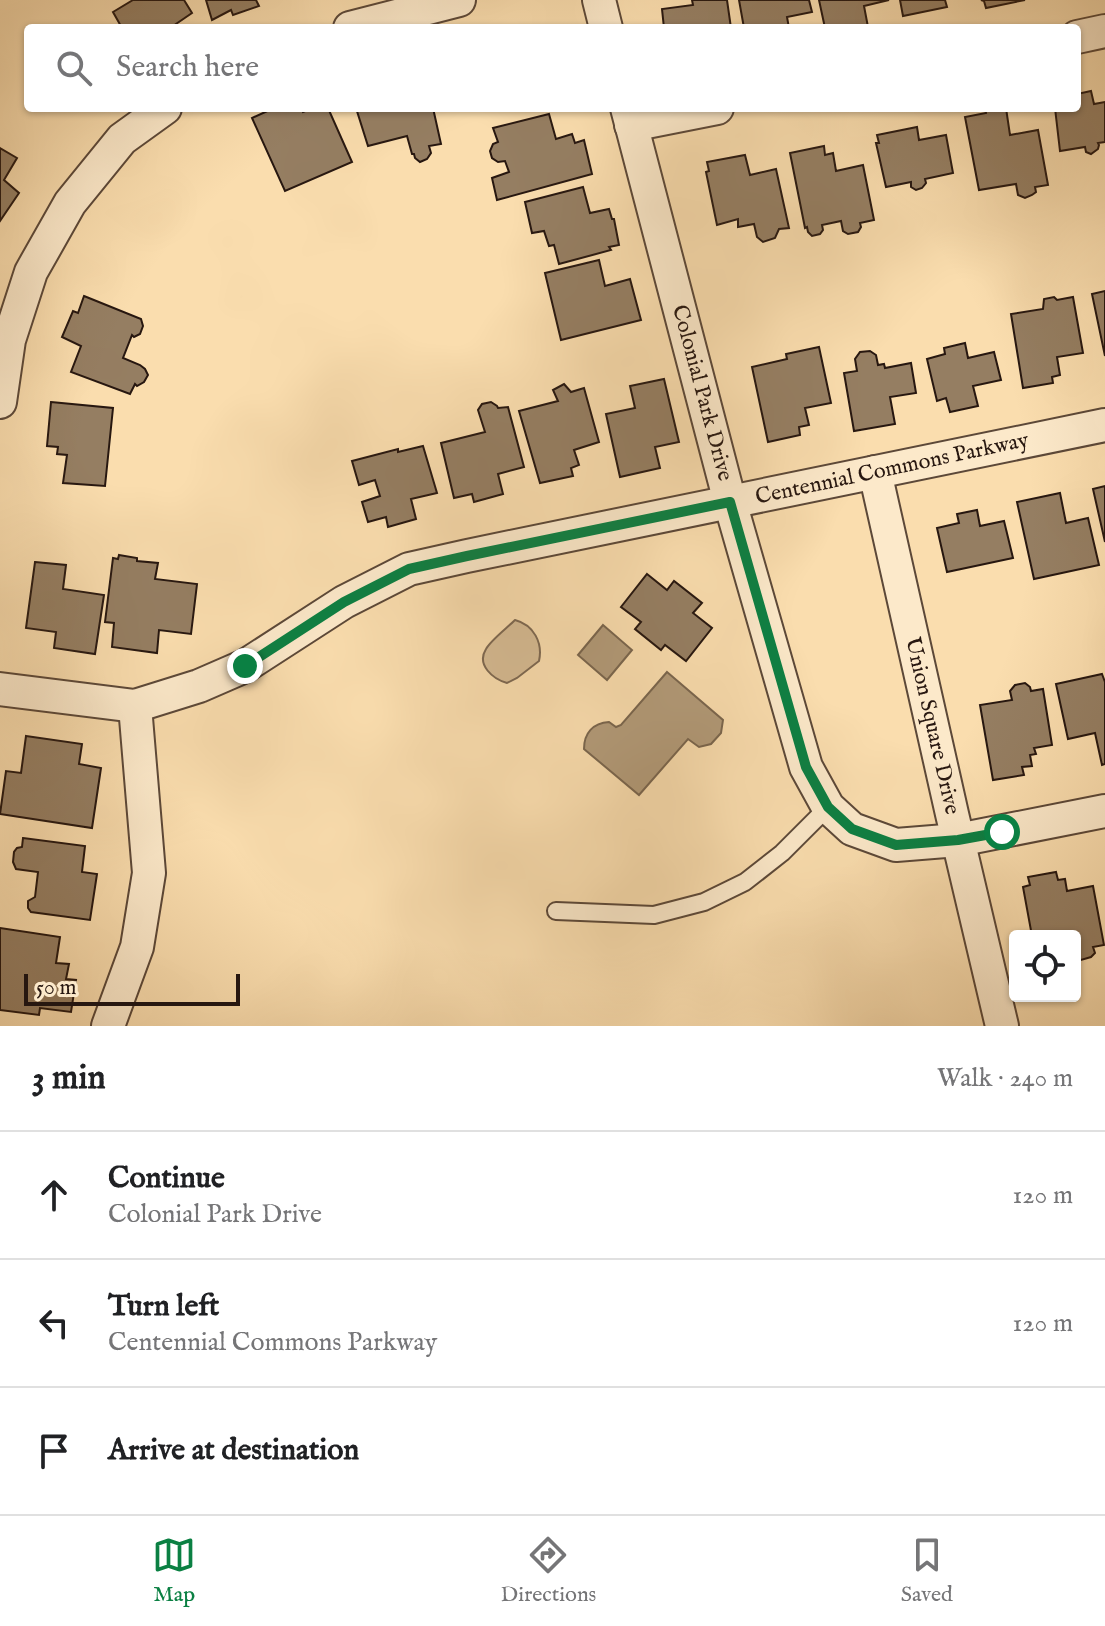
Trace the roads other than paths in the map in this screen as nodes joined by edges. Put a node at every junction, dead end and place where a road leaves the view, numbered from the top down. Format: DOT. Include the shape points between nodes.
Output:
graph roads {
  1 [pos="459,0"];
  2 [pos="599,0"];
  3 [pos="366,24"];
  4 [pos="605,24"];
  5 [pos="1105,31"];
  6 [pos="1081,36"];
  7 [pos="159,112"];
  8 [pos="673,112"];
  9 [pos="629,116"];
  10 [pos="0,402"];
  11 [pos="1105,425"];
  12 [pos="875,472"];
  13 [pos="730,502"];
  14 [pos="0,689"];
  15 [pos="135,706"];
  16 [pos="828,807"];
  17 [pos="1105,811"];
  18 [pos="958,840"];
  19 [pos="556,911"];
  20 [pos="108,1026"];
  21 [pos="1002,1026"];
  1 -- 3 [label="street"];
  2 -- 4 [label="street"];
  5 -- 6 [label="street"];
  7 -- 10 [label="street" via="122,139 70,203 31,272 9,340"];
  8 -- 9 [label="street"];
  9 -- 13 [label="street, Colonial Park Drive"];
  11 -- 12 [label="street, Centennial Commons Parkway"];
  12 -- 13 [label="street, Centennial Commons Parkway"];
  12 -- 18 [label="street, Union Square Drive"];
  13 -- 15 [label="street, Centennial Commons Parkway" via="409,569 344,602 245,666"];
  13 -- 16 [label="street, Colonial Park Drive" via="806,767"];
  14 -- 15 [label="street, Centennial Commons Parkway"];
  15 -- 20 [label="street" via="149,873 137,947"];
  16 -- 18 [label="street, Colonial Park Drive" via="852,829 896,845"];
  16 -- 19 [label="lane" via="745,882 704,902 654,915"];
  17 -- 18 [label="street, Colonial Park Drive"];
  18 -- 21 [label="street, Union Square Drive"];
}
